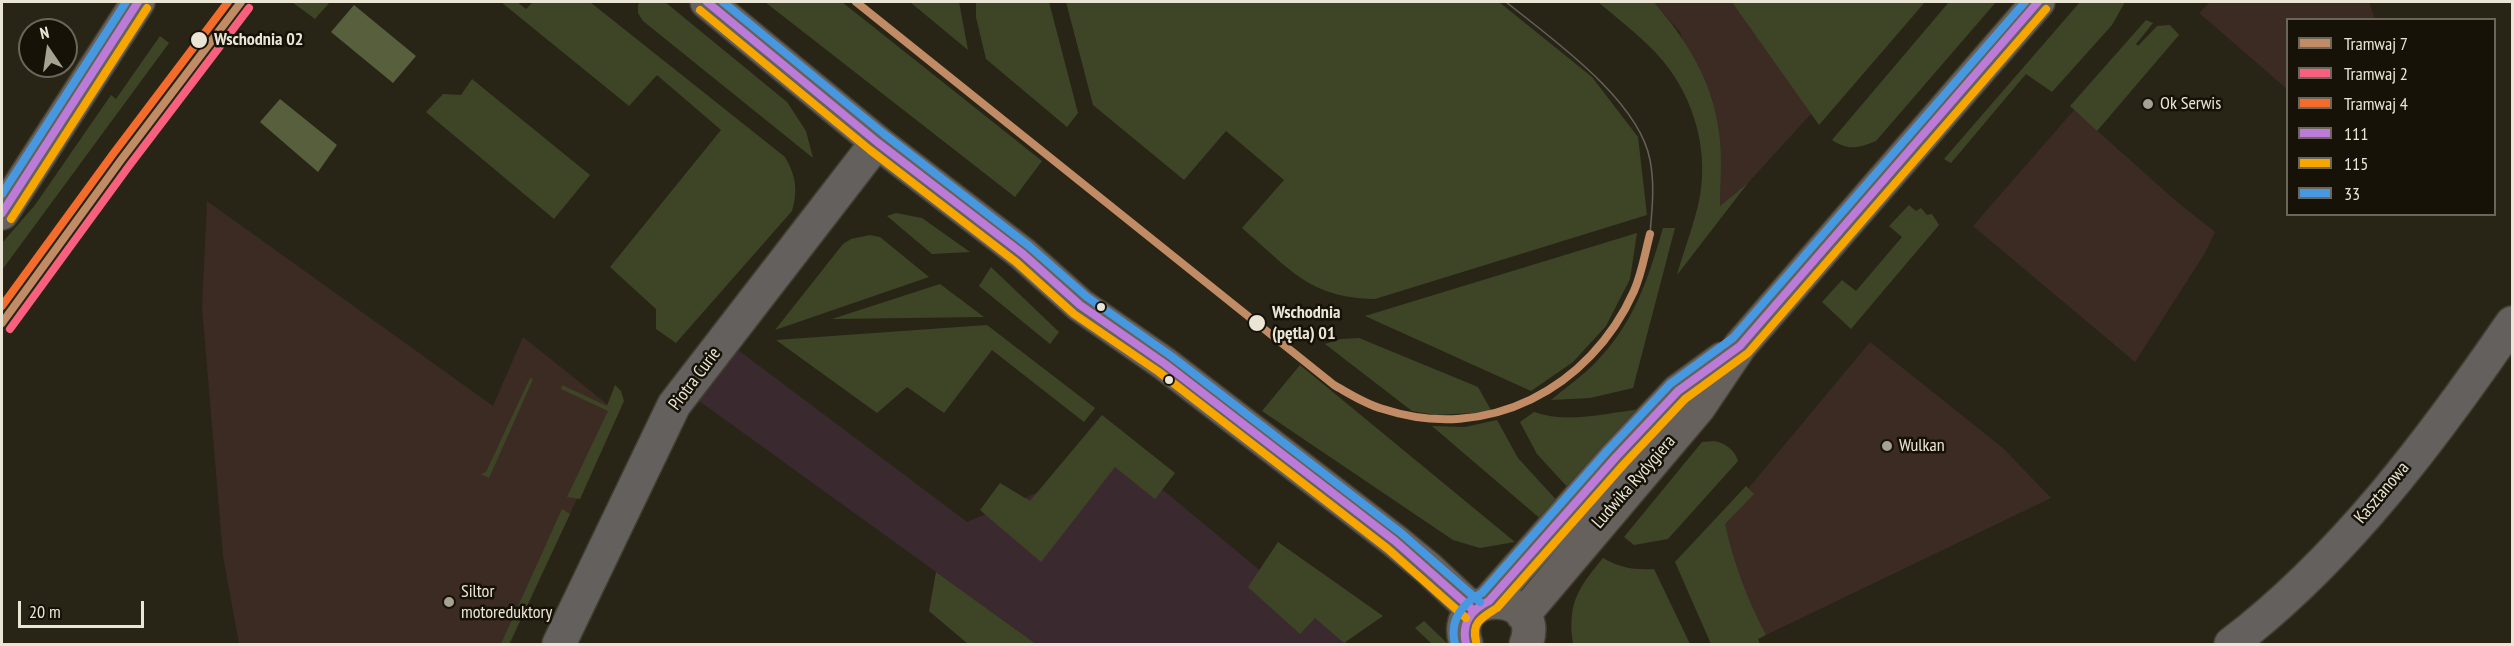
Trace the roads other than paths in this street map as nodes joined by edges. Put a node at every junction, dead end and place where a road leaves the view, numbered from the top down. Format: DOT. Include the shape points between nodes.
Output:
graph roads {
  1 [pos="138,2"];
  2 [pos="707,2"];
  3 [pos="2038,2"];
  4 [pos="877,142"];
  5 [pos="2,213"];
  6 [pos="2510,335"];
  7 [pos="1740,346"];
  8 [pos="1481,606"];
  9 [pos="1527,636"];
  10 [pos="559,645"];
  11 [pos="1466,645"];
  12 [pos="2231,645"];
  1 -- 5 [label="street"];
  2 -- 4 [label="street"];
  3 -- 7 [label="street, Ludwika Rydygiera"];
  4 -- 8 [label="street" via="1015,248 1080,304 1165,364"];
  4 -- 10 [label="street, Piotra Curie" via="674,405"];
  6 -- 12 [label="street, Kasztanowa" via="2368,511 2298,590"];
  7 -- 8 [label="street, Ludwika Rydygiera" via="1678,391"];
  7 -- 9 [label="street, Ludwika Rydygiera" via="1699,407"];
  8 -- 9 [label="street" via="1508,603"];
  8 -- 11 [label="street" via="1464,630"];
}
